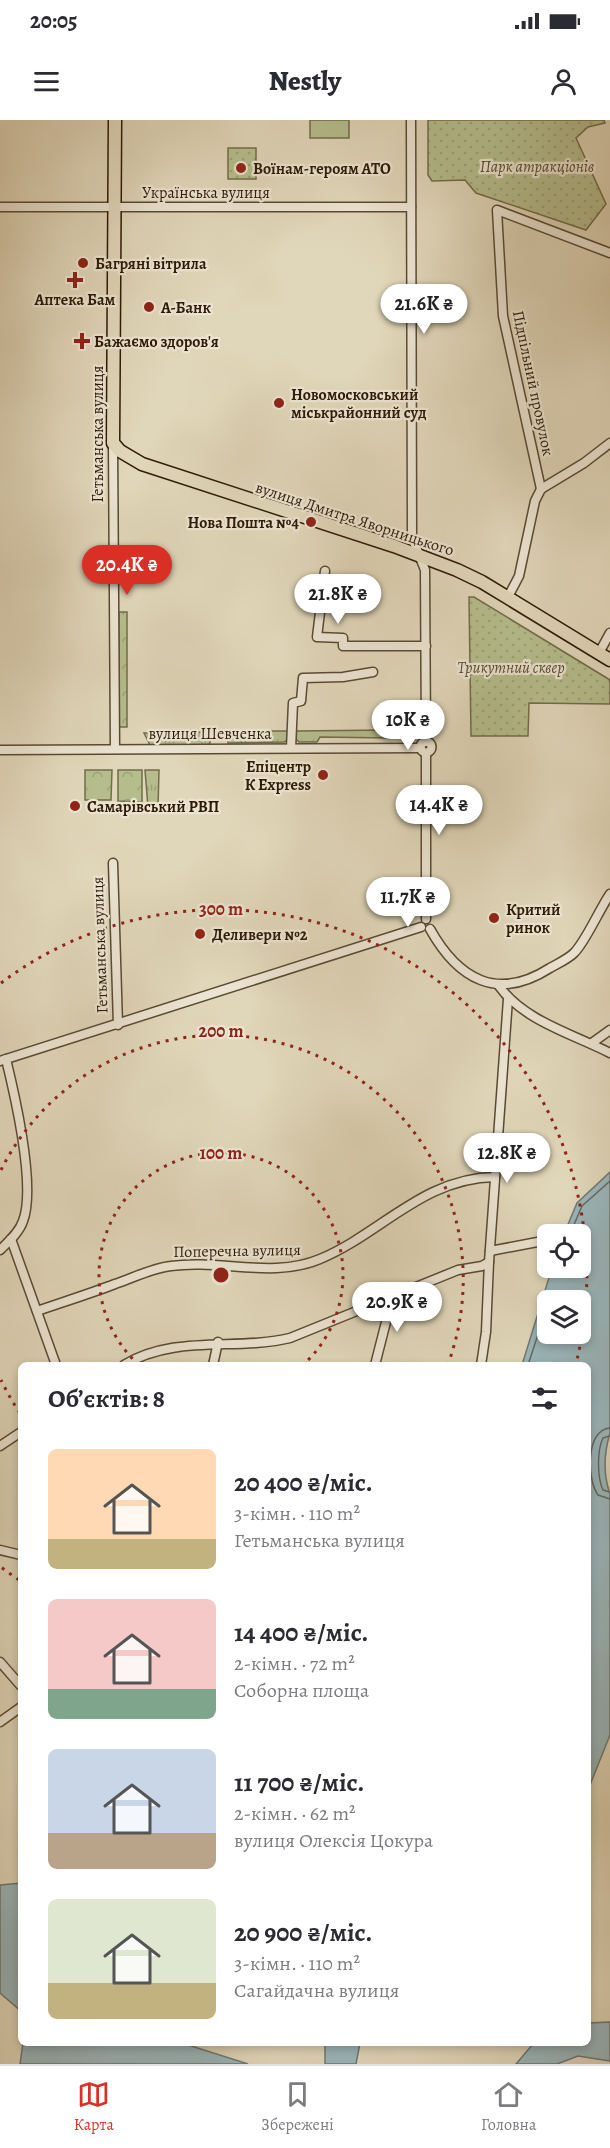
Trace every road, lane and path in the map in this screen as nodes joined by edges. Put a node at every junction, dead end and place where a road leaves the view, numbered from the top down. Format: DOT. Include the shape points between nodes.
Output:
graph roads {
  1 [pos="115,120"];
  2 [pos="411,120"];
  3 [pos="0,207"];
  4 [pos="115,207"];
  5 [pos="411,207"];
  6 [pos="610,253"];
  7 [pos="610,442"];
  8 [pos="113,443"];
  9 [pos="541,489"];
  10 [pos="417,554"];
  11 [pos="326,571"];
  12 [pos="508,597"];
  13 [pos="610,633"];
  14 [pos="426,646"];
  15 [pos="599,653"];
  16 [pos="610,660"];
  17 [pos="373,672"];
  18 [pos="115,748"];
  19 [pos="291,748"];
  20 [pos="424,748"];
  21 [pos="0,750"];
  22 [pos="113,863"];
  23 [pos="610,894"];
  24 [pos="426,925"];
  25 [pos="498,986"];
  26 [pos="508,999"];
  27 [pos="118,1025"];
  28 [pos="610,1030"];
  29 [pos="592,1043"];
  30 [pos="610,1053"];
  31 [pos="3,1060"];
  32 [pos="495,1177"];
  33 [pos="11,1239"];
  34 [pos="537,1242"];
  35 [pos="0,1250"];
  36 [pos="490,1251"];
  37 [pos="489,1262"];
  38 [pos="386,1300"];
  39 [pos="37,1311"];
  40 [pos="218,1342"];
  41 [pos="55,1362"];
  42 [pos="130,1362"];
  43 [pos="214,1362"];
  44 [pos="376,1362"];
  45 [pos="481,1362"];
  46 [pos="18,1434"];
  47 [pos="0,1446"];
  48 [pos="0,1550"];
  49 [pos="18,1554"];
  50 [pos="0,1662"];
  51 [pos="18,1683"];
  52 [pos="18,1709"];
  53 [pos="0,1722"];
  1 -- 4 [label="highway, Гетьманська вулиця"];
  2 -- 5 [label="street"];
  3 -- 4 [label="street, Українська вулиця"];
  4 -- 5 [label="street, Українська вулиця"];
  4 -- 8 [label="highway, Гетьманська вулиця"];
  5 -- 10 [label="street" via="412,537"];
  6 -- 9 [label="street, Підпільний провулок" via="497,210 503,316"];
  7 -- 9 [label="street"];
  8 -- 10 [label="highway, вулиця Дмитра Яворницького" via="142,464"];
  8 -- 18 [label="street, Гетьманська вулиця"];
  9 -- 12 [label="street" via="519,576"];
  10 -- 12 [label="highway, вулиця Дмитра Яворницького"];
  10 -- 14 [label="street" via="425,570"];
  11 -- 14 [label="street" via="316,637 343,638 343,646"];
  12 -- 15 [label="highway, вулиця Дмитра Яворницького"];
  13 -- 15 [label="street"];
  14 -- 20 [label="street"];
  15 -- 16 [label="highway, вулиця Дмитра Яворницького"];
  17 -- 19 [label="street" via="303,678 301,700 293,703"];
  18 -- 19 [label="street, вулиця Шевченка"];
  18 -- 21 [label="street, вулиця Шевченка"];
  19 -- 20 [label="street, вулиця Шевченка"];
  20 -- 24 [label="street"];
  22 -- 27 [label="street, Гетьманська вулиця"];
  23 -- 25 [label="street" via="574,953 535,978"];
  24 -- 25 [label="street" via="443,952 473,978"];
  24 -- 27 [label="street"];
  25 -- 26 [label="street"];
  26 -- 29 [label="street" via="528,1014"];
  26 -- 32 [label="street"];
  27 -- 31 [label="street"];
  28 -- 29 [label="street"];
  29 -- 30 [label="street"];
  31 -- 33 [label="street" via="19,1111 26,1189 24,1220"];
  32 -- 36 [label="street"];
  32 -- 39 [label="street, Поперечна вулиця" via="448,1184 391,1214 356,1241 305,1265 170,1266"];
  33 -- 35 [label="street"];
  33 -- 39 [label="street"];
  34 -- 36 [label="street"];
  36 -- 37 [label="street"];
  37 -- 38 [label="street" via="458,1270"];
  37 -- 45 [label="street"];
  38 -- 40 [label="street" via="290,1338 265,1344"];
  38 -- 44 [label="street" via="387,1318"];
  39 -- 41 [label="street"];
  40 -- 42 [label="street" via="152,1352"];
  40 -- 43 [label="street"];
  46 -- 47 [label="street"];
  48 -- 49 [label="street"];
  50 -- 51 [label="street"];
  52 -- 53 [label="street"];
}
